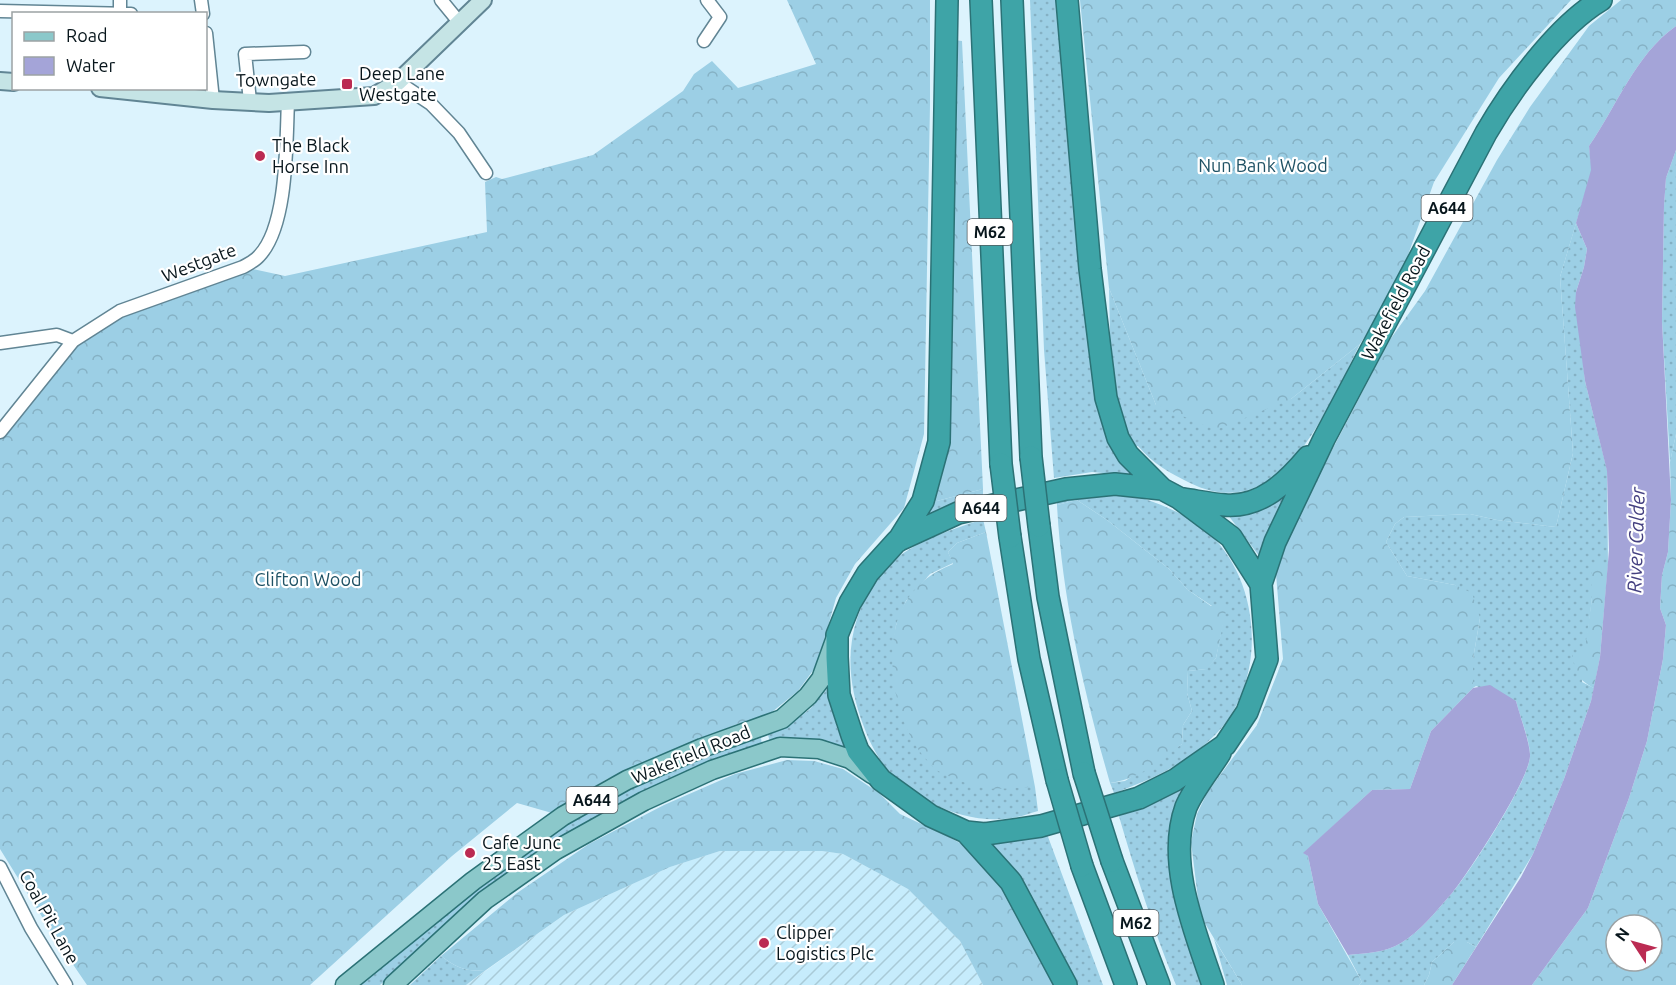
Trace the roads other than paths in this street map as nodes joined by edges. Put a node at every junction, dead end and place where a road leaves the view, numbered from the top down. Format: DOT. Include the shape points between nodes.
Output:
graph roads {
  1 [pos="441,0"];
  2 [pos="483,0"];
  3 [pos="707,0"];
  4 [pos="947,0"];
  5 [pos="981,0"];
  6 [pos="1012,0"];
  7 [pos="1067,0"];
  8 [pos="1601,0"];
  9 [pos="124,9"];
  10 [pos="0,11"];
  11 [pos="459,22"];
  12 [pos="704,41"];
  13 [pos="207,43"];
  14 [pos="304,52"];
  15 [pos="398,82"];
  16 [pos="134,90"];
  17 [pos="151,91"];
  18 [pos="213,100"];
  19 [pos="250,101"];
  20 [pos="288,101"];
  21 [pos="486,173"];
  22 [pos="73,340"];
  23 [pos="0,343"];
  24 [pos="0,432"];
  25 [pos="1324,439"];
  26 [pos="1171,494"];
  27 [pos="897,541"];
  28 [pos="1261,584"];
  29 [pos="837,635"];
  30 [pos="1225,745"];
  31 [pos="881,780"];
  32 [pos="966,832"];
  33 [pos="0,867"];
  34 [pos="66,985"];
  35 [pos="345,985"];
  36 [pos="393,985"];
  37 [pos="1066,985"];
  38 [pos="1126,985"];
  39 [pos="1159,985"];
  40 [pos="1213,985"];
  1 -- 11 [label="street"];
  2 -- 11 [label="street, Towngate"];
  3 -- 12 [label="street" via="720,17"];
  4 -- 27 [label="highway" via="939,442 923,501"];
  5 -- 38 [label="highway, M62, bridge" via="1000,464 1010,537 1029,659 1057,780 1082,866"];
  6 -- 39 [label="highway, M62, bridge" via="1031,457 1048,597 1084,773"];
  7 -- 26 [label="highway" via="1090,269 1106,398 1118,438 1128,455"];
  8 -- 25 [label="highway, Wakefield Road / A644" via="1548,48 1494,120"];
  9 -- 10 [label="street"];
  11 -- 15 [label="street, Towngate"];
  13 -- 18 [label="street"];
  14 -- 19 [label="street" via="245,54"];
  15 -- 20 [label="street, Towngate" via="374,96"];
  15 -- 21 [label="street" via="431,104 459,133"];
  16 -- 17 [label="street, Towngate"];
  17 -- 18 [label="street, Towngate"];
  18 -- 19 [label="street, Towngate"];
  19 -- 20 [label="street, Towngate"];
  20 -- 22 [label="street, Westgate" via="281,202 275,228 259,256 243,267 120,311"];
  22 -- 23 [label="street" via="57,335"];
  22 -- 24 [label="street"];
  25 -- 26 [label="highway, Wakefield Road / A644" via="1281,487 1256,501 1228,506"];
  25 -- 28 [label="highway, Wakefield Road / A644" via="1275,542"];
  26 -- 27 [label="highway, A644" via="1115,484 1066,489 958,513"];
  26 -- 28 [label="highway, A644" via="1231,537"];
  27 -- 29 [label="highway, A644" via="868,573"];
  28 -- 30 [label="highway, A644" via="1267,659 1247,712"];
  29 -- 31 [label="highway, A644" via="839,695 858,751"];
  29 -- 35 [label="main road, Wakefield Road / A644" via="820,679 782,720 627,780 564,816 472,881"];
  30 -- 32 [label="highway, A644" via="1175,780 1139,798 1041,826 985,834"];
  30 -- 40 [label="highway" via="1187,806 1178,841 1183,886"];
  31 -- 32 [label="highway, A644" via="931,816"];
  31 -- 36 [label="main road, Wakefield Road / A644" via="850,759 819,749 780,747 712,770 644,801 556,850 485,900"];
  32 -- 37 [label="highway" via="1011,882"];
  33 -- 34 [label="street, Coal Pit Lane"];
}
